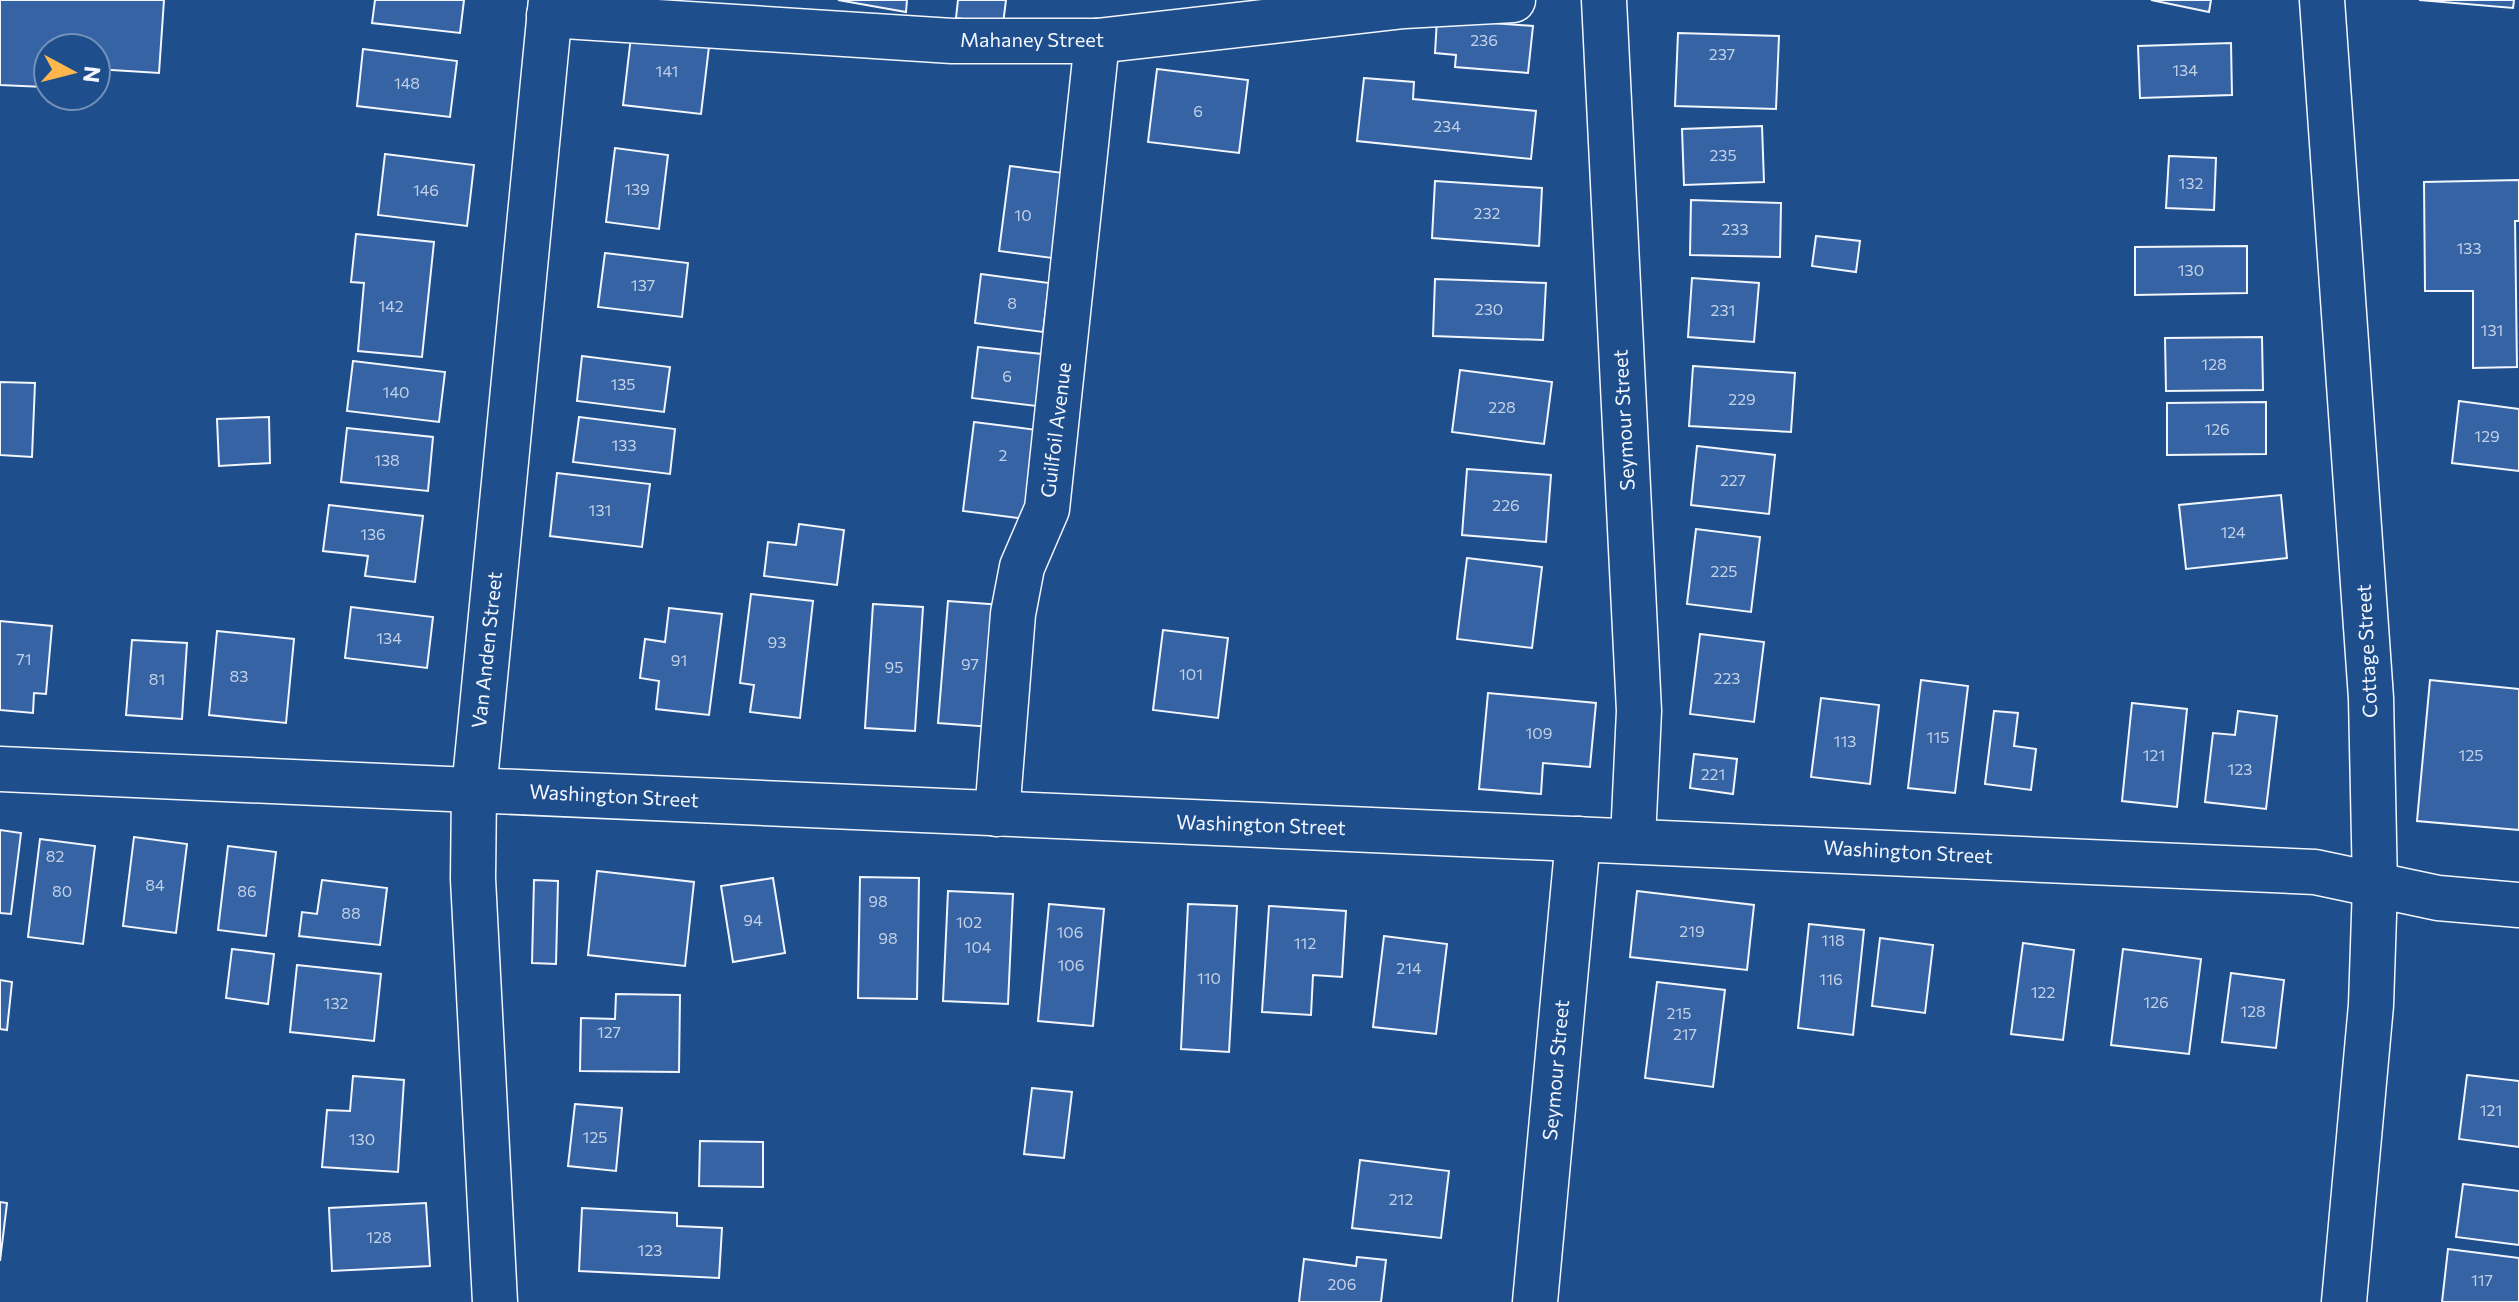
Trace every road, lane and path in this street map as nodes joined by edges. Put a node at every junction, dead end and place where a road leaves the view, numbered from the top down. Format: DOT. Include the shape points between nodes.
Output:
graph roads {
  1 [pos="1513,0"];
  2 [pos="1604,0"];
  3 [pos="2322,0"];
  4 [pos="550,7"];
  5 [pos="1097,41"];
  6 [pos="0,769"];
  7 [pos="474,790"];
  8 [pos="997,814"];
  9 [pos="1578,839"];
  10 [pos="1633,839"];
  11 [pos="2375,886"];
  12 [pos="2519,905"];
  13 [pos="495,1302"];
  14 [pos="1535,1302"];
  15 [pos="2344,1302"];
  1 -- 5 [label="street, Mahaney Street" via="1404,6"];
  2 -- 10 [label="street, Seymour Street" via="1639,711"];
  3 -- 11 [label="street, Cottage Street" via="2371,698"];
  4 -- 5 [label="street, Mahaney Street" via="952,41"];
  4 -- 7 [label="street, Van Anden Street"];
  5 -- 8 [label="street, Guilfoil Avenue" via="1047,509 1022,567 1013,614"];
  6 -- 7 [label="street, Washington Street"];
  7 -- 8 [label="street, Washington Street"];
  7 -- 13 [label="street, Van Anden Street" via="473,879"];
  8 -- 9 [label="street, Washington Street"];
  9 -- 10 [label="street, Washington Street"];
  9 -- 14 [label="street, Seymour Street"];
  10 -- 11 [label="street, Washington Street" via="2315,872"];
  11 -- 12 [label="street, Washington Street"];
  11 -- 15 [label="street, Cottage Street" via="2371,1005"];
}
